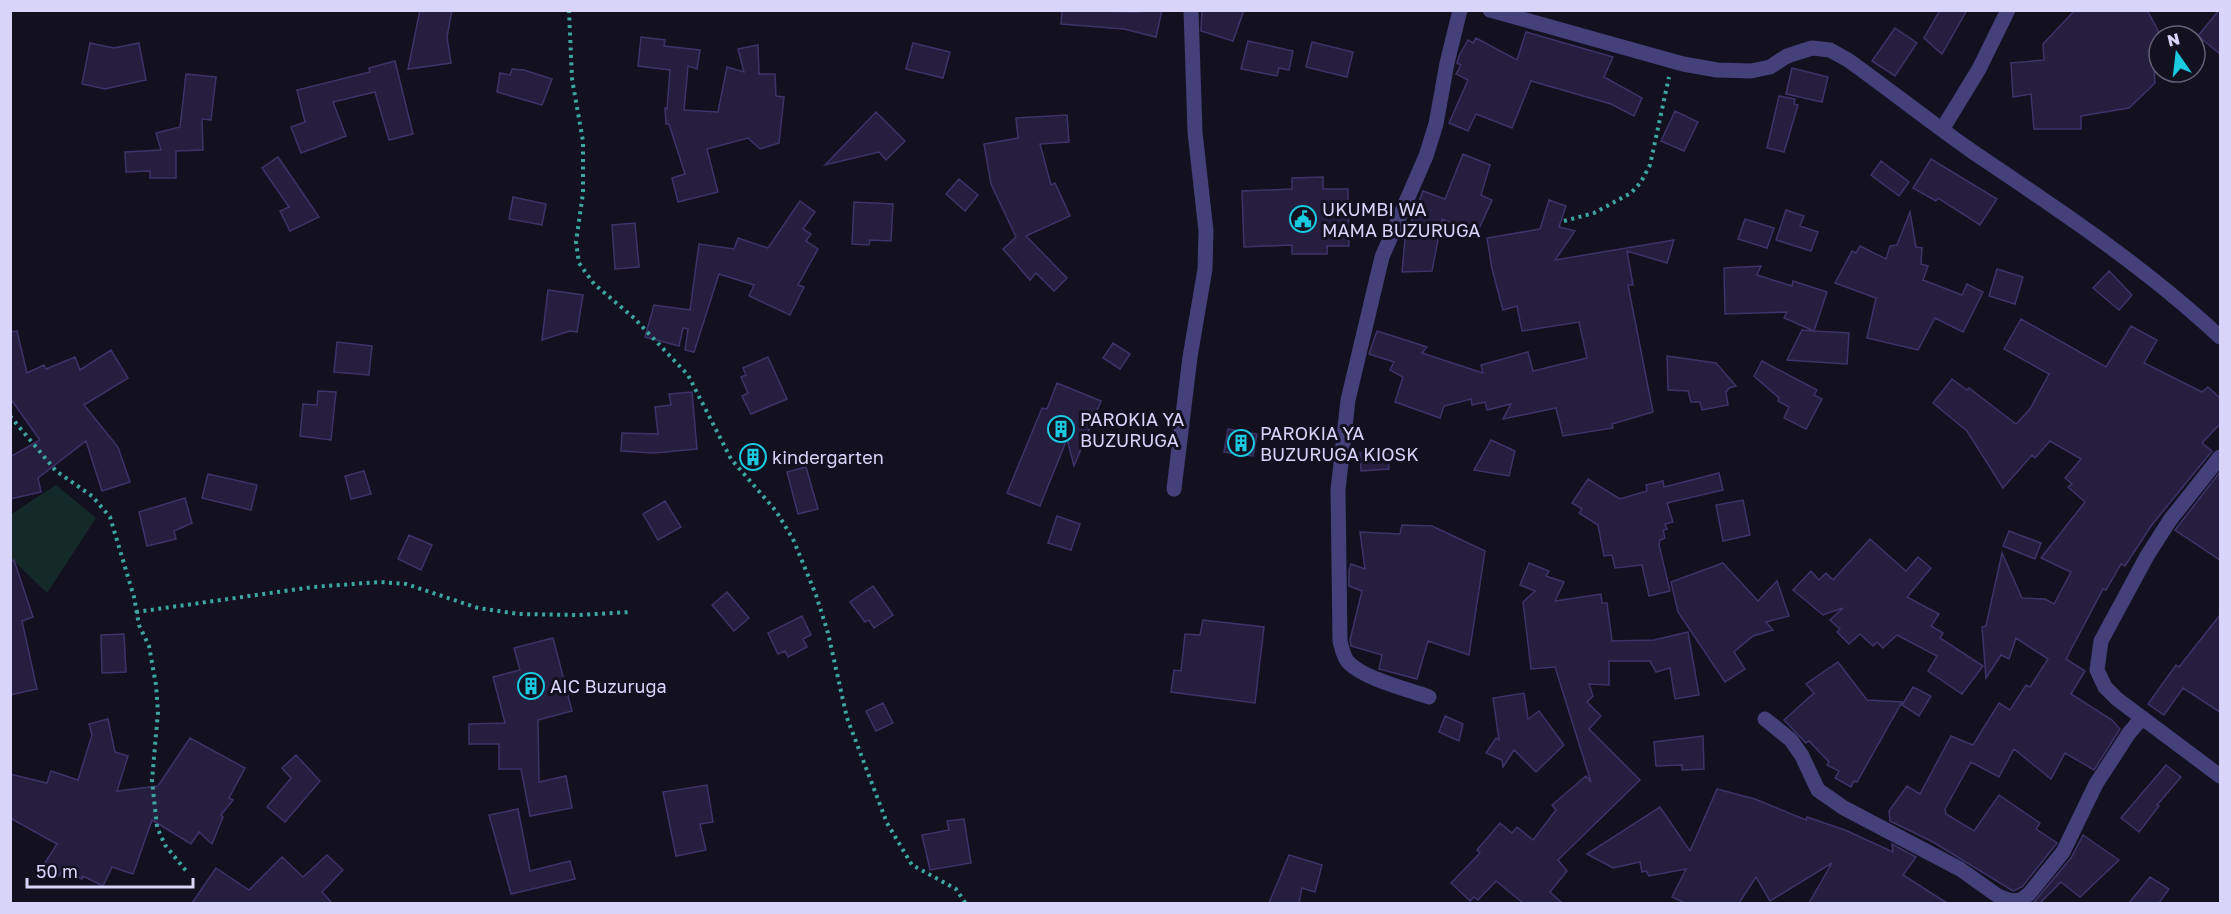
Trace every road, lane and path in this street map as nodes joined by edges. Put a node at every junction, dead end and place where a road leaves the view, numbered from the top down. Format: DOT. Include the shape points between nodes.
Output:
graph roads {
  1 [pos="569,10"];
  2 [pos="1191,10"];
  3 [pos="1460,10"];
  4 [pos="1490,10"];
  5 [pos="2008,10"];
  6 [pos="1671,61"];
  7 [pos="1942,128"];
  8 [pos="1564,221"];
  9 [pos="2220,337"];
  10 [pos="10,416"];
  11 [pos="2220,457"];
  12 [pos="1174,489"];
  13 [pos="136,612"];
  14 [pos="630,612"];
  15 [pos="1429,697"];
  16 [pos="2142,718"];
  17 [pos="1765,719"];
  18 [pos="2220,776"];
  19 [pos="187,872"];
  20 [pos="966,903"];
  1 -- 20 [label="path" via="572,79 583,141 583,193 576,242 579,263 594,284 634,318 688,375 731,459 777,511 816,596 847,718 887,823 912,865 956,889"];
  2 -- 12 [label="street" via="1195,132 1206,241"];
  3 -- 15 [label="street" via="1426,156 1382,257 1348,400 1338,490 1343,652 1361,672"];
  4 -- 6 [label="street"];
  5 -- 7 [label="street" via="1979,69"];
  6 -- 7 [label="street" via="1718,70 1751,71 1812,48 1830,50"];
  6 -- 8 [label="path" via="1650,165 1641,182 1631,193 1594,213"];
  7 -- 9 [label="street" via="2100,238"];
  10 -- 13 [label="path" via="56,471 92,496 110,517"];
  11 -- 16 [label="street" via="2146,556 2101,641 2097,670 2105,687"];
  13 -- 14 [label="path" via="313,587 380,582 406,584 478,608 519,614"];
  13 -- 19 [label="path" via="149,646 156,685 153,807 165,845"];
  16 -- 17 [label="street" via="2096,784 2063,852 2029,894 2011,901 1818,790 1791,740"];
  16 -- 18 [label="street"];
}
